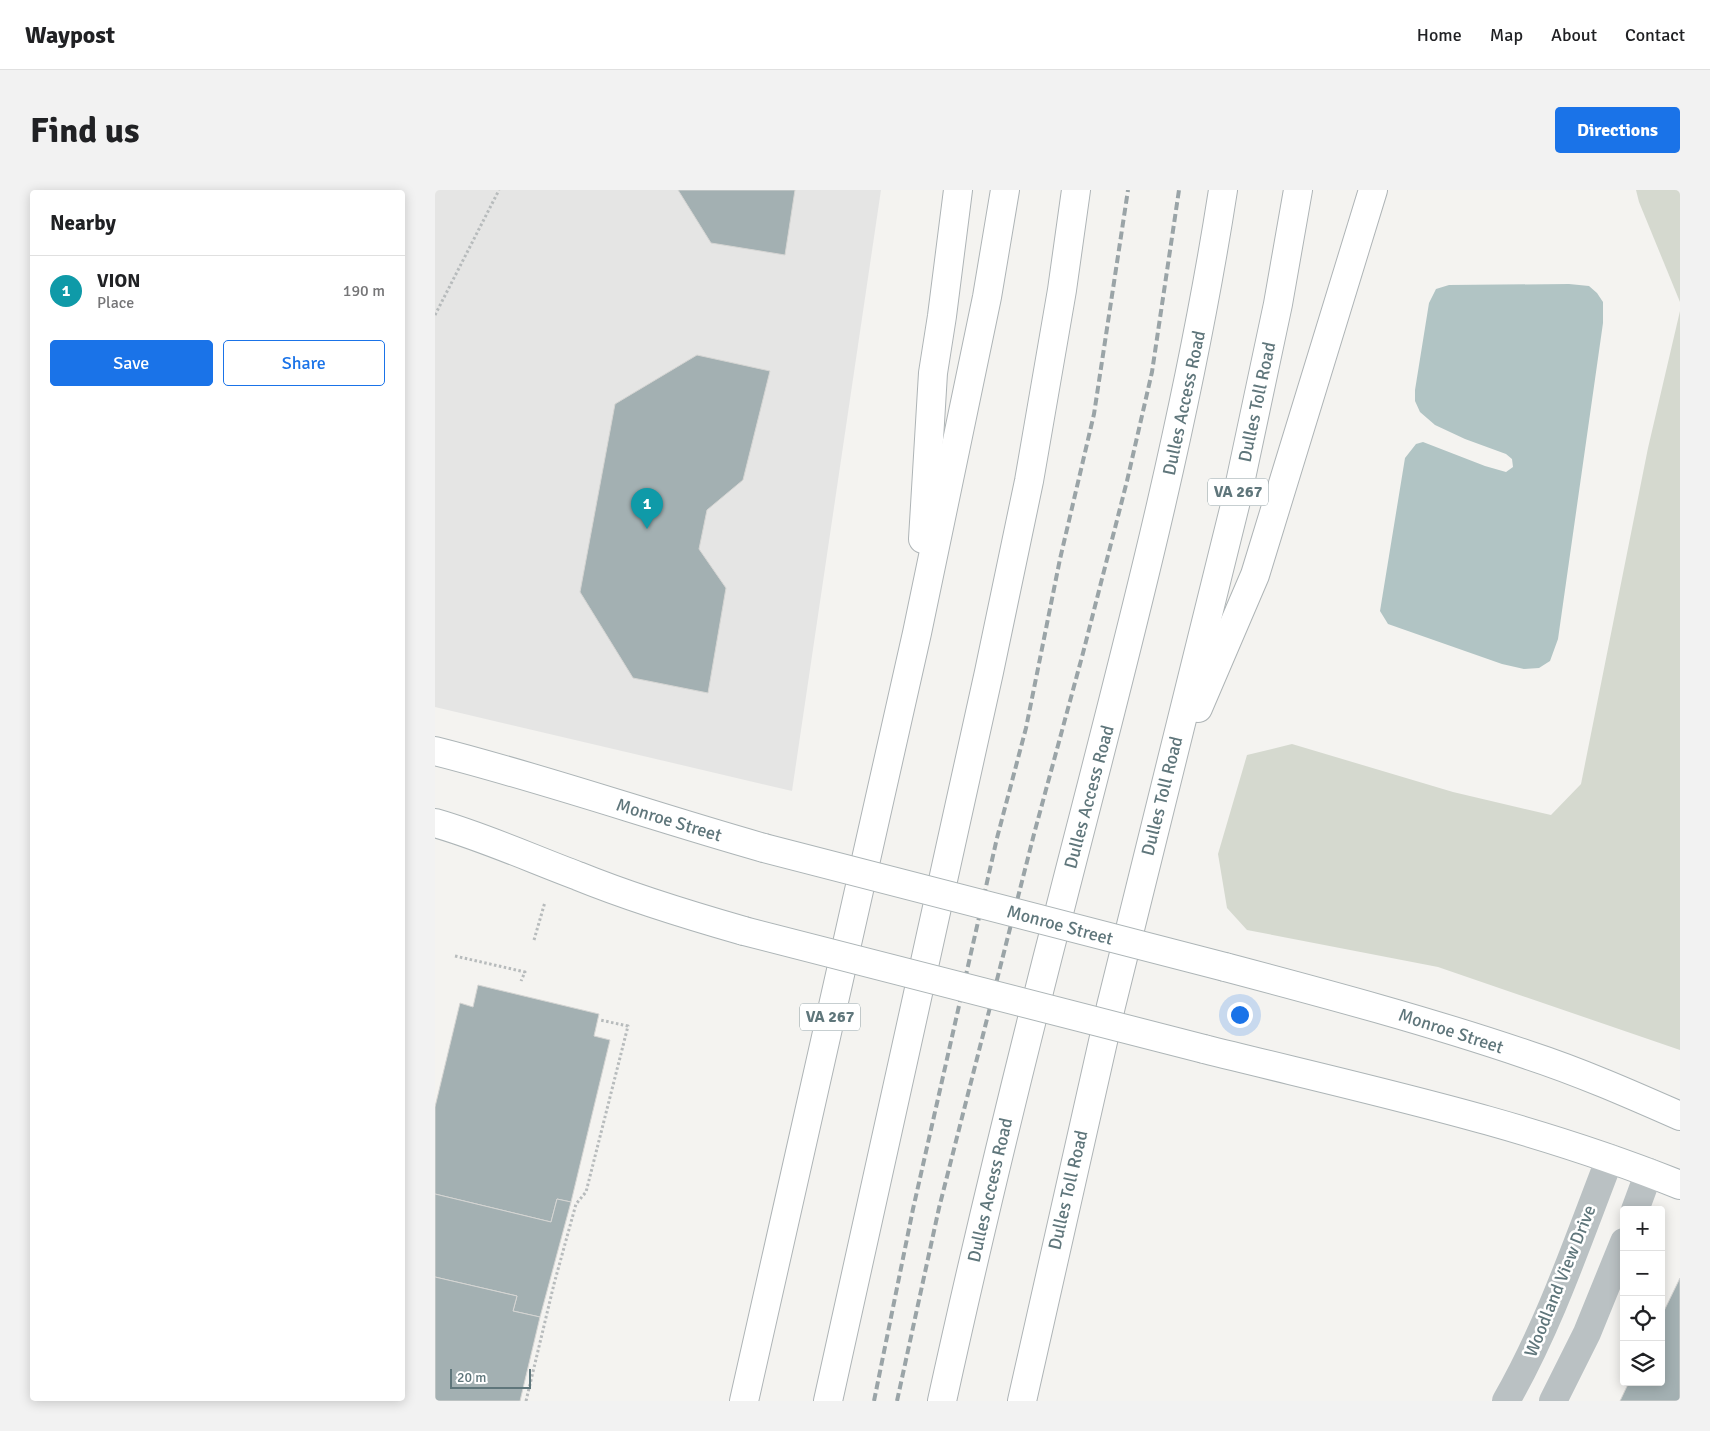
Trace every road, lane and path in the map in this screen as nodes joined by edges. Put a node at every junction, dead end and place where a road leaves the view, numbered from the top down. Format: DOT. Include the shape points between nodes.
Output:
graph roads {
  1 [pos="499,190"];
  2 [pos="958,190"];
  3 [pos="1005,190"];
  4 [pos="1077,190"];
  5 [pos="1223,190"];
  6 [pos="1298,190"];
  7 [pos="1371,190"];
  8 [pos="435,314"];
  9 [pos="917,633"];
  10 [pos="435,751"];
  11 [pos="1164,790"];
  12 [pos="435,823"];
  13 [pos="545,902"];
  14 [pos="534,940"];
  15 [pos="455,956"];
  16 [pos="521,981"];
  17 [pos="600,1020"];
  18 [pos="1680,1116"];
  19 [pos="1610,1158"];
  20 [pos="1649,1172"];
  21 [pos="1680,1185"];
  22 [pos="1636,1206"];
  23 [pos="1620,1251"];
  24 [pos="526,1401"];
  25 [pos="744,1401"];
  26 [pos="828,1401"];
  27 [pos="942,1401"];
  28 [pos="1022,1401"];
  29 [pos="1506,1401"];
  30 [pos="1553,1401"];
  1 -- 8 [label="path"];
  2 -- 9 [label="main road" via="933,373"];
  3 -- 9 [label="main road, VA 267" via="987,296"];
  4 -- 26 [label="main road" via="1029,481"];
  5 -- 27 [label="main road, Dulles Access Road" via="1203,311 1161,505 1003,1136"];
  6 -- 11 [label="main road, Dulles Toll Road / VA 267" via="1278,304 1239,487"];
  7 -- 11 [label="main road" via="1255,575"];
  9 -- 25 [label="main road, VA 267"];
  10 -- 18 [label="main road, Monroe Street, bridge" via="764,848 1386,1010 1528,1055"];
  11 -- 28 [label="main road, Dulles Toll Road / VA 267" via="1083,1122"];
  12 -- 19 [label="main road, bridge" via="496,843 655,905 744,931 1477,1118"];
  13 -- 14 [label="path"];
  15 -- 16 [label="path" via="525,972"];
  17 -- 24 [label="path" via="628,1026 586,1192 576,1204 554,1284"];
  19 -- 20 [label="main road"];
  19 -- 29 [label="street, Woodland View Drive" via="1545,1323"];
  20 -- 21 [label="main road"];
  20 -- 22 [label="street"];
  23 -- 30 [label="street" via="1587,1333"];
}
